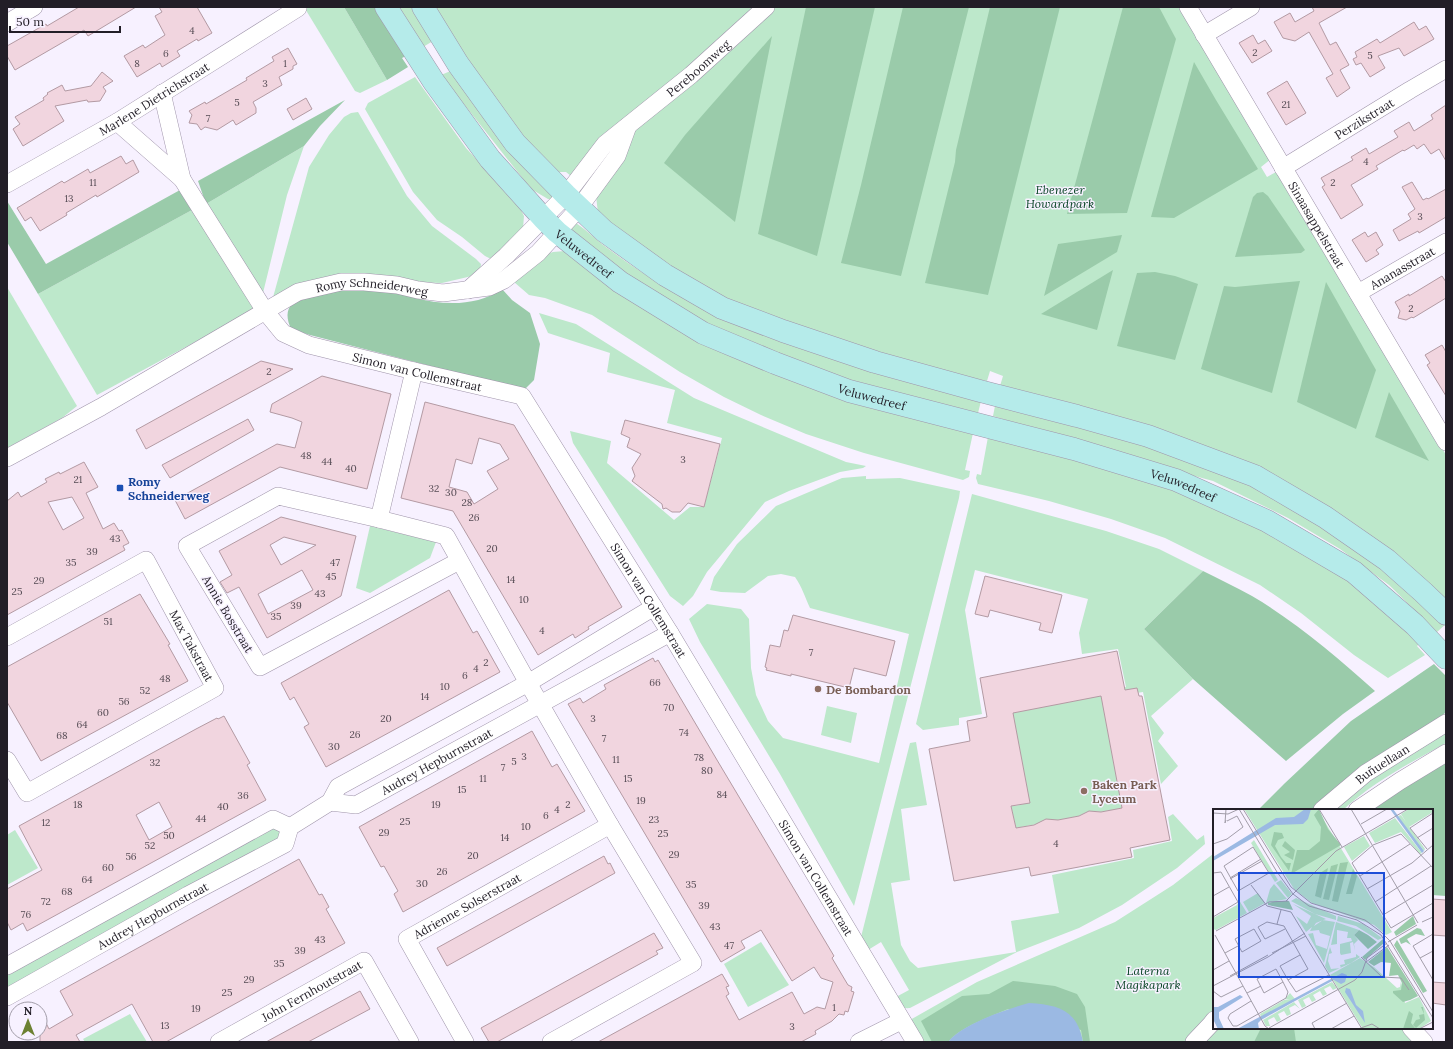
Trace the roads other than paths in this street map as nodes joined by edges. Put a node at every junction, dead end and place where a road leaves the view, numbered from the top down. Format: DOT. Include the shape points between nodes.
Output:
graph roads {
  1 [pos="34,7"];
  2 [pos="386,7"];
  3 [pos="423,7"];
  4 [pos="766,7"];
  5 [pos="1188,7"];
  6 [pos="1251,7"];
  7 [pos="297,8"];
  8 [pos="7,24"];
  9 [pos="1204,35"];
  10 [pos="1446,70"];
  11 [pos="162,93"];
  12 [pos="117,122"];
  13 [pos="1283,168"];
  14 [pos="182,179"];
  15 [pos="7,184"];
  16 [pos="572,201"];
  17 [pos="550,225"];
  18 [pos="1446,242"];
  19 [pos="1358,293"];
  20 [pos="265,311"];
  21 [pos="414,372"];
  22 [pos="1440,420"];
  23 [pos="1446,442"];
  24 [pos="7,458"];
  25 [pos="379,519"];
  26 [pos="459,562"];
  27 [pos="654,608"];
  28 [pos="1446,614"];
  29 [pos="670,633"];
  30 [pos="7,637"];
  31 [pos="1446,658"];
  32 [pos="528,683"];
  33 [pos="541,703"];
  34 [pos="1446,723"];
  35 [pos="1446,753"];
  36 [pos="7,760"];
  37 [pos="330,802"];
  38 [pos="1323,809"];
  39 [pos="1358,809"];
  40 [pos="610,825"];
  41 [pos="290,827"];
  42 [pos="7,966"];
  43 [pos="7,997"];
  44 [pos="901,1021"];
  45 [pos="1213,1021"];
  46 [pos="1412,1029"];
  47 [pos="219,1042"];
  48 [pos="410,1042"];
  49 [pos="465,1042"];
  50 [pos="551,1042"];
  51 [pos="859,1042"];
  52 [pos="915,1042"];
  53 [pos="1194,1042"];
  54 [pos="1424,1042"];
  1 -- 8 [label="street"];
  2 -- 17 [label="main road, Veluwedreef" via="434,82 490,159"];
  3 -- 16 [label="main road" via="458,64 515,143"];
  4 -- 16 [label="street, Pereboomweg" via="691,75 633,120 628,126 617,156"];
  5 -- 9 [label="street, Sinaasappelstraat"];
  6 -- 9 [label="street"];
  7 -- 11 [label="street, Marlene Dietrichstraat"];
  9 -- 13 [label="street, Sinaasappelstraat"];
  10 -- 13 [label="street, Perzikstraat"];
  11 -- 12 [label="street, Marlene Dietrichstraat"];
  11 -- 14 [label="street"];
  12 -- 14 [label="street"];
  12 -- 15 [label="street, Marlene Dietrichstraat"];
  13 -- 19 [label="street, Sinaasappelstraat"];
  14 -- 20 [label="street, Simon van Collemstraat"];
  16 -- 17 [label="street, Pereboomweg"];
  16 -- 28 [label="main road" via="604,231 665,274 722,308 875,362 1148,436 1255,476 1325,517 1387,560"];
  17 -- 20 [label="street, Romy Schneiderweg" via="538,253 504,280 489,287 443,293 397,285 341,282 298,292"];
  17 -- 31 [label="main road, Veluwedreef" via="620,282 703,333 775,363 850,391 1074,449 1176,480 1267,521 1354,572 1415,625"];
  18 -- 19 [label="street, Ananasstraat"];
  19 -- 22 [label="street, Sinaasappelstraat"];
  20 -- 21 [label="street, Simon van Collemstraat" via="283,333 309,345"];
  20 -- 24 [label="street, Romy Schneiderweg" via="101,408"];
  21 -- 25 [label="street"];
  21 -- 27 [label="street, Simon van Collemstraat" via="522,396"];
  22 -- 23 [label="street, Sinaasappelstraat"];
  25 -- 26 [label="street, Annie Bosstraat" via="446,536"];
  25 -- 26 [label="street, Annie Bosstraat" via="278,496 187,546 260,667"];
  26 -- 32 [label="street, Annie Bosstraat"];
  27 -- 29 [label="street, Simon van Collemstraat"];
  27 -- 32 [label="street, Audrey Hepburnstraat"];
  29 -- 33 [label="street, Audrey Hepburnstraat"];
  29 -- 44 [label="street, Simon van Collemstraat"];
  30 -- 36 [label="street, Max Takstraat" via="146,560 215,688 28,793"];
  32 -- 33 [label="street"];
  32 -- 37 [label="street, Audrey Hepburnstraat" via="338,787"];
  33 -- 37 [label="street, Audrey Hepburnstraat" via="356,805"];
  33 -- 40 [label="street"];
  34 -- 38 [label="street, Buñuellaan" via="1366,772"];
  35 -- 39 [label="street, Buñuellaan"];
  37 -- 41 [label="street, Audrey Hepburnstraat"];
  40 -- 49 [label="street, Adrienne Solserstraat" via="407,939"];
  40 -- 50 [label="street" via="693,963"];
  41 -- 42 [label="street" via="272,819"];
  41 -- 43 [label="street, Audrey Hepburnstraat" via="285,844 188,895"];
  44 -- 51 [label="street"];
  44 -- 52 [label="street, Simon van Collemstraat"];
  45 -- 53 [label="street"];
  46 -- 54 [label="street"];
  47 -- 48 [label="street, John Fernhoutstraat" via="364,961"];
}
